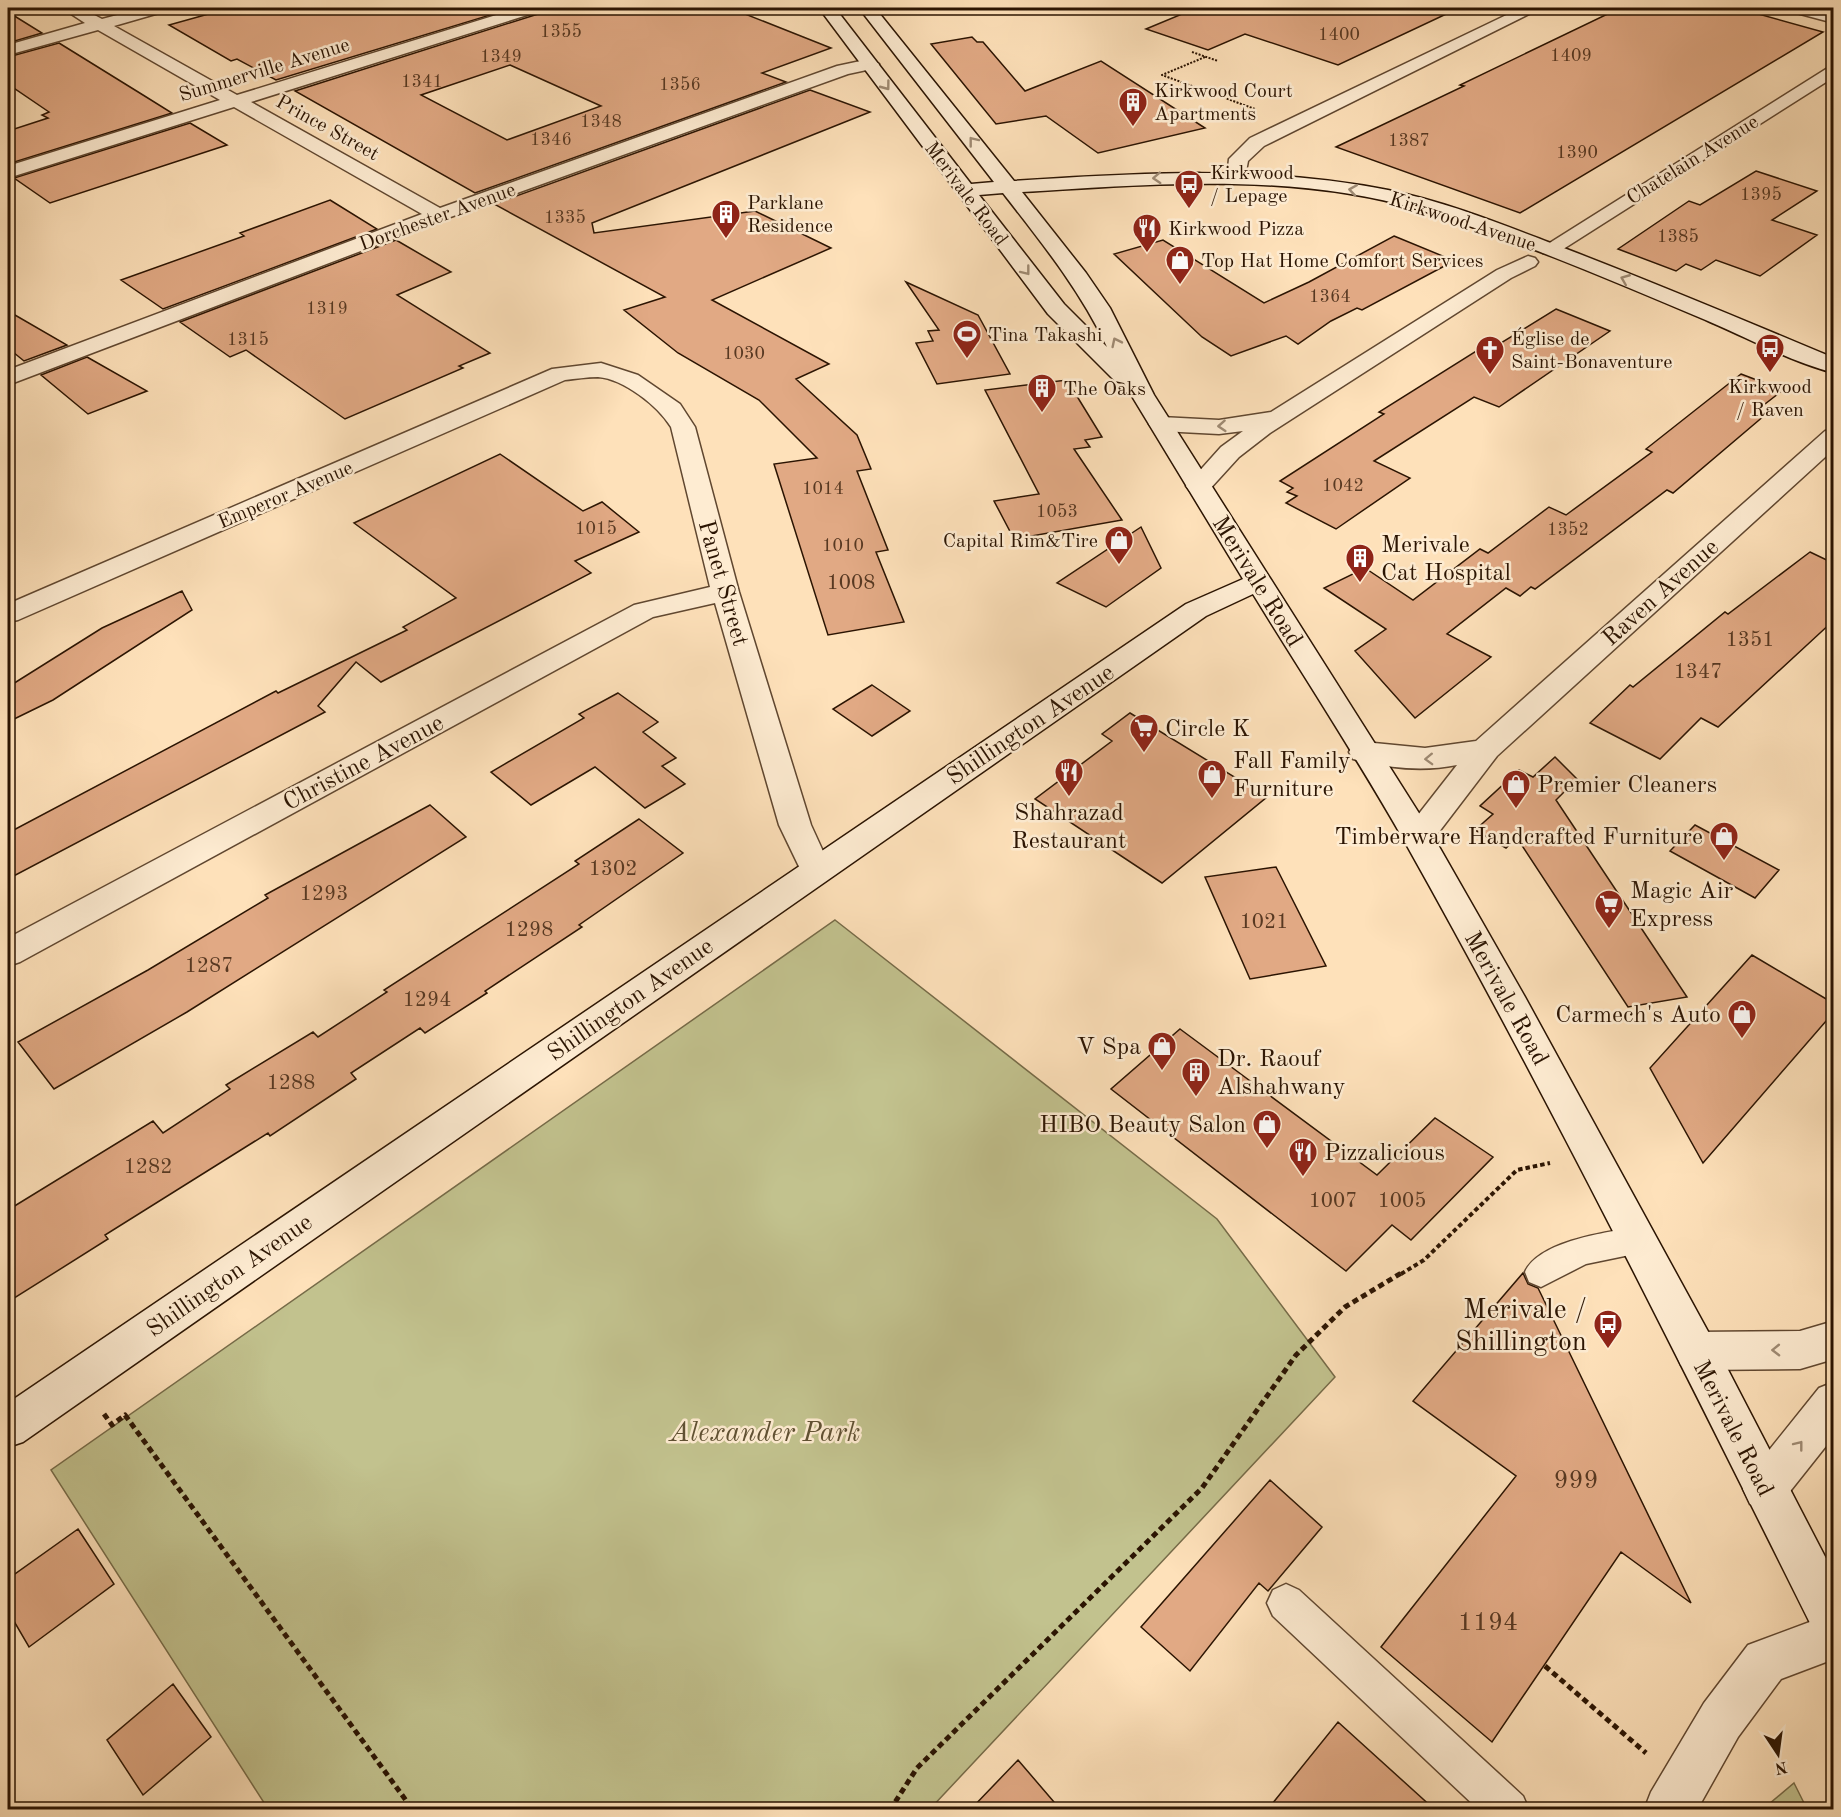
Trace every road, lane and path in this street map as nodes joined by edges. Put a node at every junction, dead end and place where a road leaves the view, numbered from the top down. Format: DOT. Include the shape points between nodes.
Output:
graph roads {
  1 [pos="70,8"];
  2 [pos="160,8"];
  3 [pos="534,8"];
  4 [pos="827,8"];
  5 [pos="867,8"];
  6 [pos="1533,8"];
  7 [pos="1795,8"];
  8 [pos="1833,18"];
  9 [pos="98,25"];
  10 [pos="8,50"];
  11 [pos="1192,52"];
  12 [pos="1205,57"];
  13 [pos="1218,61"];
  14 [pos="870,64"];
  15 [pos="1833,69"];
  16 [pos="235,102"];
  17 [pos="1257,109"];
  18 [pos="8,172"];
  19 [pos="1237,178"];
  20 [pos="1009,187"];
  21 [pos="963,190"];
  22 [pos="1025,205"];
  23 [pos="978,208"];
  24 [pos="438,215"];
  25 [pos="1550,249"];
  26 [pos="1528,262"];
  27 [pos="1833,368"];
  28 [pos="562,374"];
  29 [pos="8,378"];
  30 [pos="1142,395"];
  31 [pos="1280,418"];
  32 [pos="1161,424"];
  33 [pos="1833,436"];
  34 [pos="1199,486"];
  35 [pos="1258,582"];
  36 [pos="725,592"];
  37 [pos="8,614"];
  38 [pos="1486,749"];
  39 [pos="1364,752"];
  40 [pos="1418,837"];
  41 [pos="816,871"];
  42 [pos="8,953"];
  43 [pos="1593,1157"];
  44 [pos="1638,1241"];
  45 [pos="1541,1272"];
  46 [pos="1833,1341"];
  47 [pos="1696,1351"];
  48 [pos="1833,1401"];
  49 [pos="112,1425"];
  50 [pos="8,1427"];
  51 [pos="1765,1490"];
  52 [pos="1286,1603"];
  53 [pos="1833,1623"];
  54 [pos="1833,1636"];
  55 [pos="1545,1666"];
  56 [pos="1676,1797"];
  57 [pos="412,1809"];
  58 [pos="890,1809"];
  59 [pos="1509,1809"];
  1 -- 9 [label="street, Prince Street"];
  2 -- 9 [label="street"];
  3 -- 16 [label="street, Summerville Avenue"];
  4 -- 14 [label="street, Merivale Road"];
  20 -- 5 [label="street, Merivale Road, one-way"];
  6 -- 19 [label="street" via="1257,142 1239,159"];
  7 -- 8 [label="street"];
  9 -- 10 [label="street"];
  9 -- 16 [label="street, Prince Street"];
  11 -- 12 [label="path"];
  12 -- 13 [label="path"];
  12 -- 17 [label="path" via="1162,75"];
  14 -- 21 [label="street, Merivale Road, one-way"];
  14 -- 24 [label="street, Dorchester Avenue" via="831,74"];
  15 -- 25 [label="street, Chatelain Avenue"];
  16 -- 18 [label="street, Summerville Avenue"];
  16 -- 24 [label="street, Prince Street"];
  19 -- 20 [label="street, Kirkwood Avenue, one-way" via="1177,177"];
  25 -- 19 [label="street, Kirkwood Avenue, one-way" via="1390,196"];
  20 -- 21 [label="street, Kirkwood Avenue"];
  20 -- 22 [label="street, Merivale Road"];
  21 -- 23 [label="street, Merivale Road"];
  22 -- 23 [label="street, Kirkwood Avenue"];
  22 -- 26 [label="street, Kirkwood Avenue" via="1213,195 1322,201 1430,226"];
  30 -- 22 [label="street, Merivale Road, one-way" via="1099,308"];
  23 -- 30 [label="street, Merivale Road, one-way" via="1056,309"];
  24 -- 29 [label="street, Dorchester Avenue"];
  27 -- 25 [label="street, Kirkwood Avenue, one-way"];
  26 -- 27 [label="street, Kirkwood Avenue"];
  26 -- 31 [label="street"];
  28 -- 36 [label="street, Panet Street" via="600,370 630,380 672,409 683,427"];
  28 -- 37 [label="street, Emperor Avenue"];
  30 -- 32 [label="street, Merivale Road"];
  31 -- 32 [label="street, one-way" via="1219,427"];
  31 -- 34 [label="street" via="1230,452"];
  32 -- 34 [label="street, Merivale Road"];
  33 -- 38 [label="street, Raven Avenue"];
  34 -- 35 [label="street, Merivale Road"];
  35 -- 39 [label="street, Merivale Road"];
  35 -- 41 [label="street, Shillington Avenue" via="1196,610"];
  36 -- 41 [label="street, Panet Street" via="795,825"];
  36 -- 42 [label="street, Christine Avenue" via="644,611"];
  38 -- 39 [label="street, Raven Avenue, one-way" via="1426,760"];
  38 -- 40 [label="street, Raven Avenue"];
  39 -- 40 [label="street, Merivale Road"];
  40 -- 43 [label="street, Merivale Road"];
  41 -- 50 [label="street, Shillington Avenue"];
  43 -- 44 [label="street, Merivale Road"];
  43 -- 58 [label="path" via="1517,1170 1424,1260 1346,1307 1296,1355 1202,1488 917,1768"];
  44 -- 45 [label="lane" via="1581,1251"];
  44 -- 47 [label="street, Merivale Road"];
  46 -- 47 [label="street, one-way" via="1800,1350"];
  47 -- 51 [label="street, Merivale Road"];
  51 -- 48 [label="street, one-way"];
  49 -- 57 [label="path" via="125,1415"];
  51 -- 53 [label="street, Merivale Road"];
  52 -- 59 [label="lane"];
  54 -- 56 [label="street" via="1765,1662 1721,1720"];
  55 -- 56 [label="path"];
}
